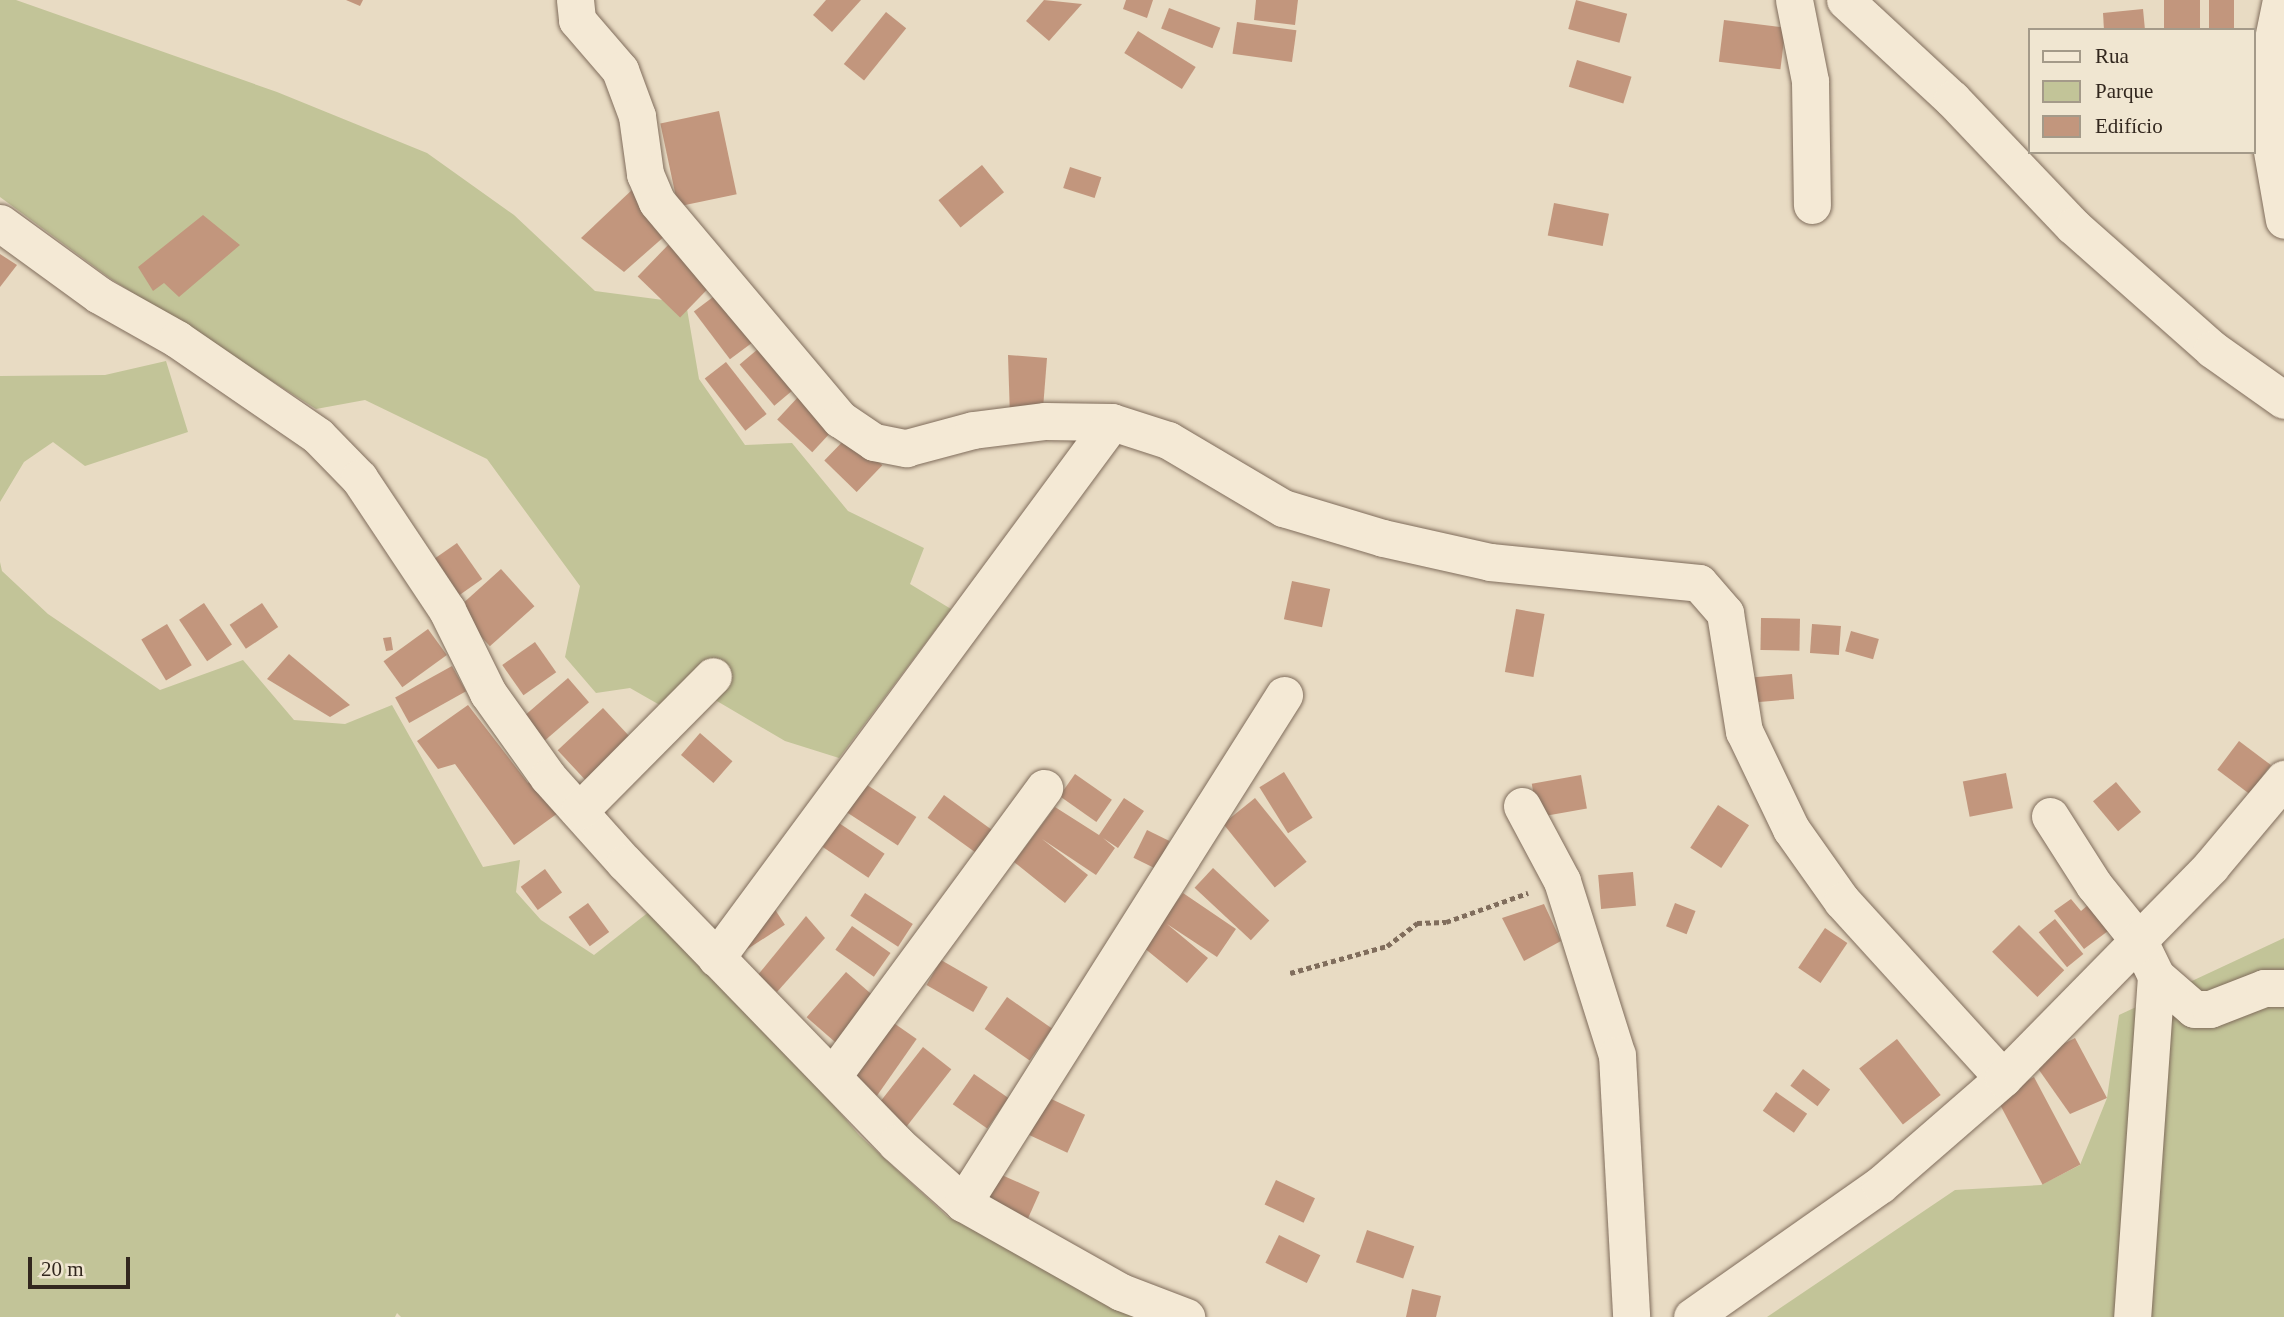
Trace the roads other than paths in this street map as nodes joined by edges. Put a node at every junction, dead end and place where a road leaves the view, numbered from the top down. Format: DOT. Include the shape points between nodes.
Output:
graph roads {
  1 [pos="1794,0"];
  2 [pos="1845,0"];
  3 [pos="2281,0"];
  4 [pos="582,7"];
  5 [pos="1812,205"];
  6 [pos="2284,220"];
  7 [pos="0,223"];
  8 [pos="2284,400"];
  9 [pos="1112,422"];
  10 [pos="713,676"];
  11 [pos="1284,695"];
  12 [pos="2284,779"];
  13 [pos="1044,788"];
  14 [pos="1522,806"];
  15 [pos="579,811"];
  16 [pos="2050,816"];
  17 [pos="2140,941"];
  18 [pos="716,958"];
  19 [pos="2156,976"];
  20 [pos="2284,988"];
  21 [pos="834,1074"];
  22 [pos="2003,1079"];
  23 [pos="963,1203"];
  24 [pos="1186,1317"];
  25 [pos="1631,1317"];
  26 [pos="1692,1317"];
  27 [pos="2132,1317"];
  1 -- 5 [label="street" via="1810,81"];
  2 -- 8 [label="street" via="1952,99 2073,226 2213,349"];
  3 -- 6 [label="street" via="2267,68 2269,134"];
  4 -- 9 [label="street" via="620,70 637,116 645,174 657,202 840,419 874,442 906,448 973,430 1045,421"];
  7 -- 15 [label="street" via="99,295 177,339 318,436 359,478 447,610 488,693"];
  9 -- 18 [label="street"];
  9 -- 22 [label="street" via="1168,440 1283,508 1383,538 1490,562 1699,583 1725,613 1744,732 1791,829 1842,901"];
  10 -- 15 [label="street"];
  11 -- 23 [label="street"];
  12 -- 17 [label="street"];
  13 -- 21 [label="street"];
  14 -- 25 [label="street" via="1562,881 1617,1055"];
  15 -- 18 [label="street"];
  16 -- 17 [label="street" via="2094,885"];
  17 -- 19 [label="street"];
  17 -- 22 [label="street"];
  18 -- 21 [label="street"];
  19 -- 20 [label="street" via="2194,1009 2210,1009 2264,988"];
  19 -- 27 [label="street"];
  21 -- 23 [label="street" via="896,1143"];
  22 -- 26 [label="street" via="1880,1185"];
  23 -- 24 [label="street" via="1121,1292"];
}
